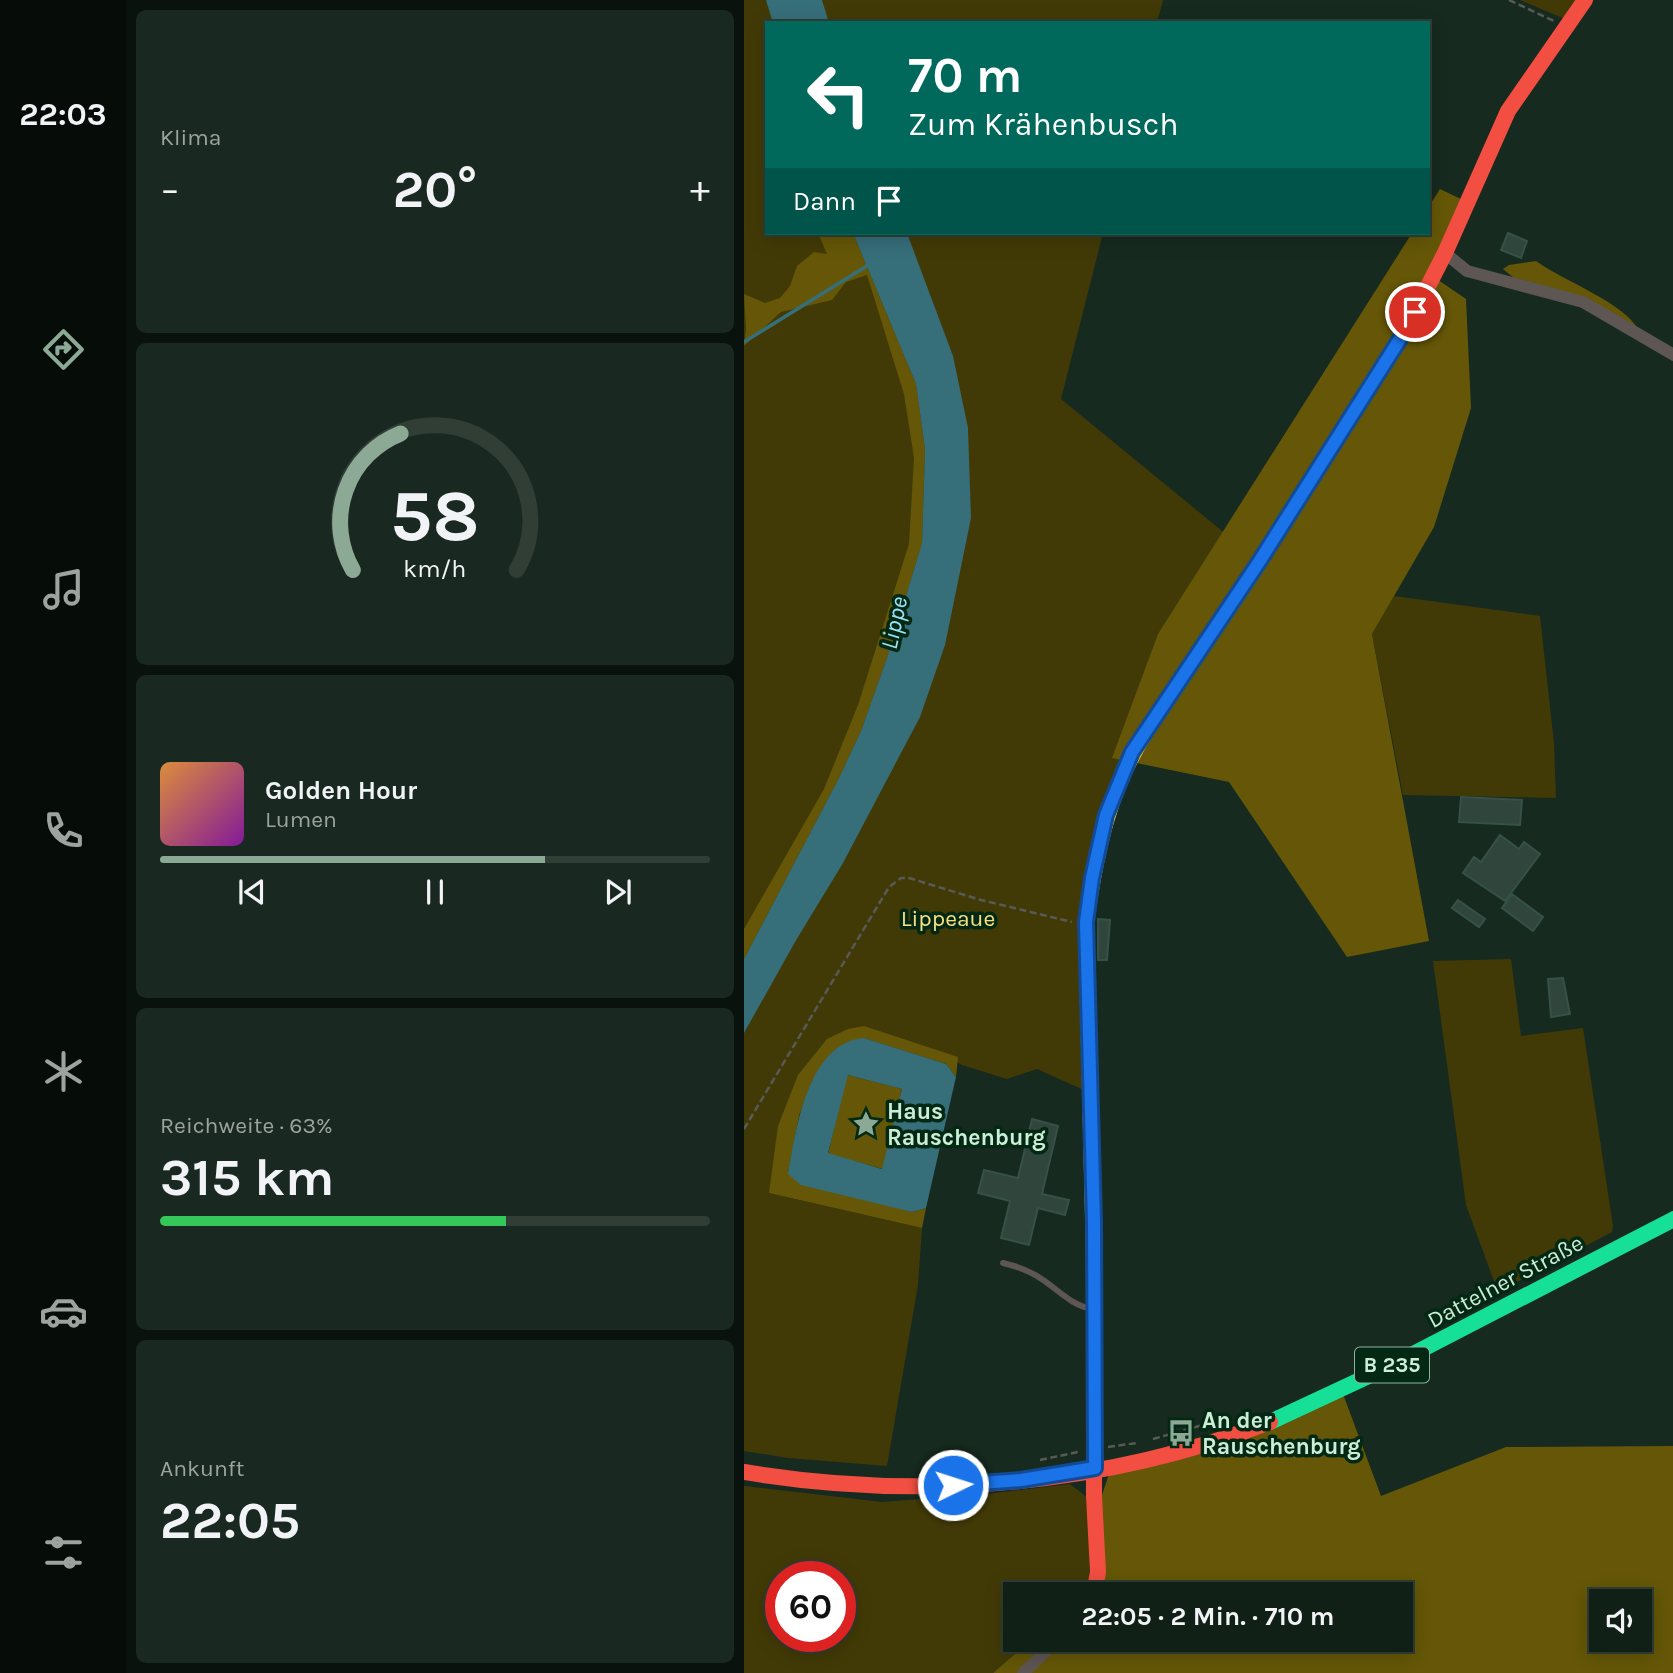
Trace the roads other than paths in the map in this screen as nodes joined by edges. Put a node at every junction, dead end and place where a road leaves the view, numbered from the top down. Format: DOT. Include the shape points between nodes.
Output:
graph roads {
  1 [pos="1585,0"];
  2 [pos="1445,253"];
  3 [pos="1673,355"];
  4 [pos="1673,1219"];
  5 [pos="1003,1262"];
  6 [pos="1095,1309"];
  7 [pos="1095,1468"];
  8 [pos="744,1472"];
  9 [pos="1096,1582"];
  10 [pos="1045,1652"];
  11 [pos="1023,1673"];
  1 -- 2 [label="street" via="1508,111"];
  2 -- 3 [label="street" via="1467,271 1583,302"];
  2 -- 6 [label="street" via="1405,331 1132,752 1106,815 1086,922"];
  4 -- 7 [label="street, Dattelner Straße / B 235" via="1375,1374 1268,1422 1176,1452"];
  5 -- 6 [label="lane" via="1042,1279 1079,1307"];
  6 -- 7 [label="street"];
  7 -- 8 [label="street, Dattelner Straße / B 235" via="1021,1480 885,1487 803,1482"];
  7 -- 9 [label="street"];
  10 -- 11 [label="street"];
}
